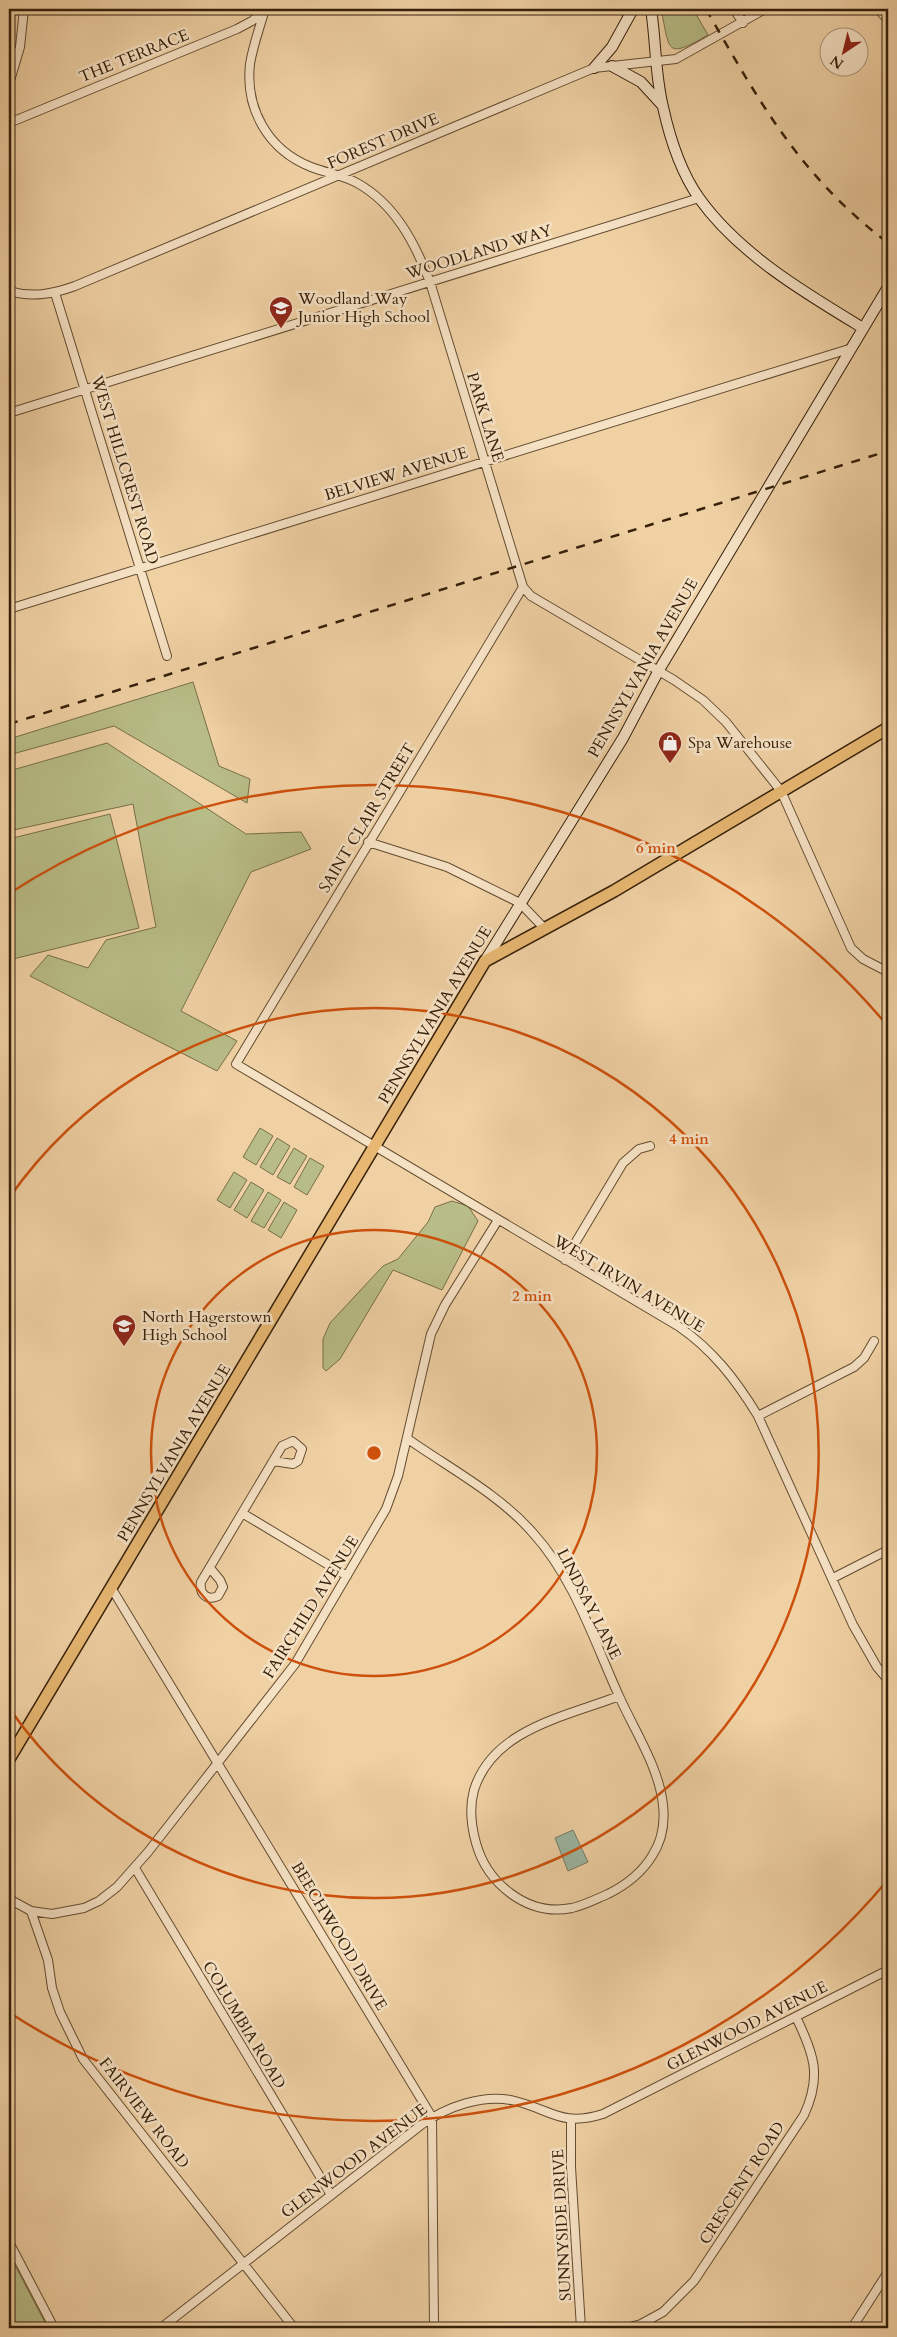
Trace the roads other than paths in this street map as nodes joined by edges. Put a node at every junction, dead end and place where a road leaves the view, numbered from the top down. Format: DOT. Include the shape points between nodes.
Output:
graph roads {
  1 [pos="24,9"];
  2 [pos="265,9"];
  3 [pos="633,9"];
  4 [pos="651,9"];
  5 [pos="734,9"];
  6 [pos="765,9"];
  7 [pos="878,9"];
  8 [pos="888,20"];
  9 [pos="743,23"];
  10 [pos="657,60"];
  11 [pos="612,66"];
  12 [pos="594,68"];
  13 [pos="9,84"];
  14 [pos="662,105"];
  15 [pos="9,123"];
  16 [pos="336,176"];
  17 [pos="699,198"];
  18 [pos="430,282"];
  19 [pos="888,287"];
  20 [pos="9,291"];
  21 [pos="55,293"];
  22 [pos="863,328"];
  23 [pos="849,349"];
  24 [pos="85,389"];
  25 [pos="9,413"];
  26 [pos="484,461"];
  27 [pos="141,567"];
  28 [pos="523,587"];
  29 [pos="9,608"];
  30 [pos="167,656"];
  31 [pos="659,670"];
  32 [pos="888,728"];
  33 [pos="781,791"];
  34 [pos="368,842"];
  35 [pos="520,903"];
  36 [pos="544,929"];
  37 [pos="485,961"];
  38 [pos="888,972"];
  39 [pos="236,1064"];
  40 [pos="650,1146"];
  41 [pos="376,1147"];
  42 [pos="498,1220"];
  43 [pos="565,1260"];
  44 [pos="874,1341"];
  45 [pos="758,1416"];
  46 [pos="408,1439"];
  47 [pos="273,1461"];
  48 [pos="242,1513"];
  49 [pos="888,1550"];
  50 [pos="210,1568"];
  51 [pos="347,1576"];
  52 [pos="833,1578"];
  53 [pos="112,1589"];
  54 [pos="888,1680"];
  55 [pos="619,1696"];
  56 [pos="9,1759"];
  57 [pos="218,1764"];
  58 [pos="135,1868"];
  59 [pos="9,1899"];
  60 [pos="31,1911"];
  61 [pos="888,1970"];
  62 [pos="796,2017"];
  63 [pos="432,2117"];
  64 [pos="571,2120"];
  65 [pos="331,2195"];
  66 [pos="9,2242"];
  67 [pos="243,2263"];
  68 [pos="888,2272"];
  69 [pos="54,2328"];
  70 [pos="161,2328"];
  71 [pos="294,2328"];
  72 [pos="434,2328"];
  73 [pos="581,2328"];
  74 [pos="626,2328"];
  75 [pos="852,2328"];
  1 -- 13 [label="street" via="20,47"];
  2 -- 15 [label="street, THE TERRACE" via="237,29"];
  2 -- 16 [label="street, PARK LANE" via="254,46 249,84 252,104 260,123 281,150 310,167"];
  3 -- 12 [label="main road" via="612,48"];
  4 -- 10 [label="main road"];
  5 -- 9 [label="street"];
  6 -- 9 [label="street, FOREST DRIVE"];
  7 -- 8 [label="street"];
  9 -- 10 [label="street, FOREST DRIVE" via="676,59"];
  10 -- 11 [label="street, FOREST DRIVE"];
  10 -- 14 [label="main road"];
  11 -- 12 [label="street, FOREST DRIVE"];
  11 -- 14 [label="main road" via="641,82"];
  12 -- 16 [label="street, FOREST DRIVE"];
  14 -- 17 [label="main road" via="678,157"];
  16 -- 18 [label="street, PARK LANE" via="357,182 390,210 418,249"];
  16 -- 21 [label="street, FOREST DRIVE"];
  17 -- 18 [label="street, WOODLAND WAY"];
  17 -- 22 [label="main road" via="729,231 763,260 820,302"];
  18 -- 24 [label="street, WOODLAND WAY"];
  18 -- 26 [label="street, PARK LANE"];
  19 -- 22 [label="main road, PENNSYLVANIA AVENUE"];
  20 -- 21 [label="street, FOREST DRIVE" via="31,296"];
  21 -- 24 [label="street, WEST HILLCREST ROAD"];
  22 -- 23 [label="main road, PENNSYLVANIA AVENUE"];
  23 -- 26 [label="street, BELVIEW AVENUE"];
  23 -- 31 [label="main road, PENNSYLVANIA AVENUE"];
  24 -- 25 [label="street, WOODLAND WAY"];
  24 -- 27 [label="street, WEST HILLCREST ROAD"];
  26 -- 27 [label="street, BELVIEW AVENUE"];
  26 -- 28 [label="street, PARK LANE"];
  27 -- 29 [label="street, BELVIEW AVENUE"];
  27 -- 30 [label="street, WEST HILLCREST ROAD"];
  28 -- 31 [label="street" via="531,596"];
  28 -- 34 [label="street, SAINT CLAIR STREET"];
  31 -- 33 [label="street" via="703,700 726,722"];
  31 -- 35 [label="main road, PENNSYLVANIA AVENUE" via="622,738"];
  32 -- 33 [label="main road"];
  33 -- 36 [label="main road"];
  33 -- 38 [label="street" via="851,948 863,959"];
  34 -- 35 [label="street" via="448,867"];
  34 -- 39 [label="street, SAINT CLAIR STREET"];
  35 -- 36 [label="street"];
  35 -- 37 [label="main road, PENNSYLVANIA AVENUE"];
  36 -- 37 [label="main road"];
  37 -- 41 [label="main road, PENNSYLVANIA AVENUE"];
  39 -- 41 [label="street, WEST IRVIN AVENUE"];
  40 -- 43 [label="street" via="638,1149 623,1163"];
  41 -- 42 [label="street, WEST IRVIN AVENUE"];
  41 -- 53 [label="main road, PENNSYLVANIA AVENUE"];
  42 -- 43 [label="street, WEST IRVIN AVENUE"];
  42 -- 46 [label="street, FAIRCHILD AVENUE" via="430,1334"];
  43 -- 45 [label="street, WEST IRVIN AVENUE" via="693,1336 725,1367"];
  44 -- 45 [label="street" via="854,1367"];
  45 -- 52 [label="street, WEST IRVIN AVENUE"];
  46 -- 51 [label="street, FAIRCHILD AVENUE" via="386,1509"];
  46 -- 55 [label="street, LINDSAY LANE" via="519,1518 544,1546 571,1590"];
  47 -- 48 [label="street"];
  48 -- 50 [label="street"];
  48 -- 51 [label="street"];
  49 -- 52 [label="street"];
  51 -- 57 [label="street, FAIRCHILD AVENUE" via="294,1664"];
  52 -- 54 [label="street, WEST IRVIN AVENUE" via="865,1647"];
  53 -- 56 [label="main road, PENNSYLVANIA AVENUE"];
  53 -- 57 [label="street, BEECHWOOD DRIVE"];
  55 -- 55 [label="street, LINDSAY LANE" via="653,1770 663,1804 662,1834 653,1856 632,1880 590,1902 570,1908 546,1908 517,1897 495,1881 486,1869 476,1844 471,1807 480,1773 495,1752 522,1733"];
  57 -- 58 [label="street, FAIRCHILD AVENUE"];
  57 -- 63 [label="street, BEECHWOOD DRIVE"];
  58 -- 60 [label="street, FAIRCHILD AVENUE" via="117,1887 84,1908 52,1914"];
  58 -- 65 [label="street, COLUMBIA ROAD"];
  59 -- 60 [label="street"];
  60 -- 67 [label="street, FAIRVIEW ROAD" via="48,1960 60,2012 84,2058"];
  61 -- 62 [label="street, GLENWOOD AVENUE"];
  62 -- 64 [label="street, GLENWOOD AVENUE" via="603,2114"];
  62 -- 74 [label="street, CRESCENT ROAD" via="814,2059 812,2097 804,2115 694,2281 663,2312"];
  63 -- 64 [label="street, GLENWOOD AVENUE" via="498,2098"];
  63 -- 65 [label="street, GLENWOOD AVENUE"];
  63 -- 72 [label="street"];
  64 -- 73 [label="street, SUNNYSIDE DRIVE"];
  65 -- 67 [label="street, GLENWOOD AVENUE"];
  66 -- 69 [label="street"];
  67 -- 70 [label="street, GLENWOOD AVENUE"];
  67 -- 71 [label="street, FAIRVIEW ROAD"];
  68 -- 75 [label="street"];
}
